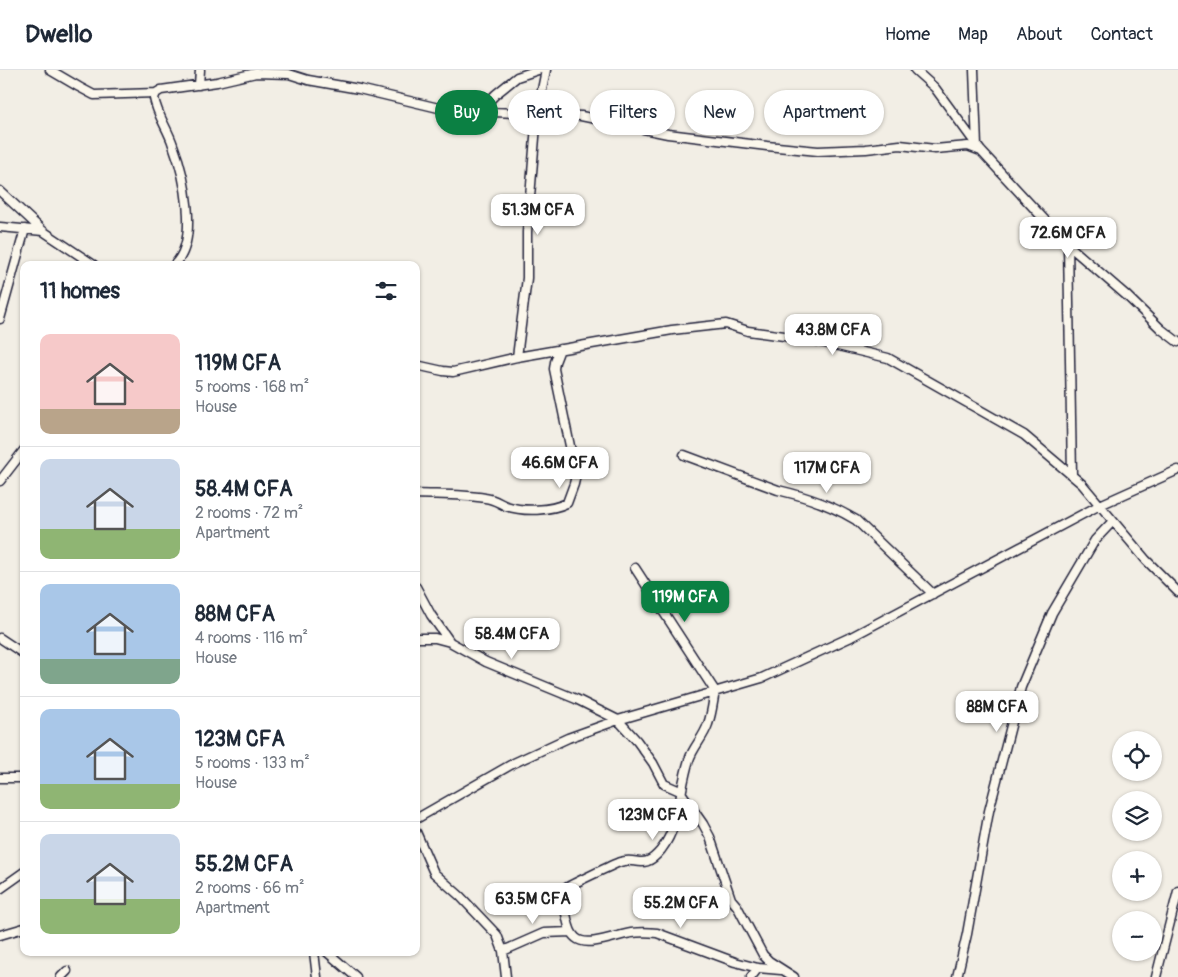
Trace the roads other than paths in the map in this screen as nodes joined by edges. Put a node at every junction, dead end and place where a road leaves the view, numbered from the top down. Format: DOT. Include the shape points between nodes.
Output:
graph roads {
  1 [pos="50,70"];
  2 [pos="200,70"];
  3 [pos="538,70"];
  4 [pos="546,70"];
  5 [pos="915,70"];
  6 [pos="974,70"];
  7 [pos="199,85"];
  8 [pos="542,90"];
  9 [pos="498,92"];
  10 [pos="156,93"];
  11 [pos="435,107"];
  12 [pos="580,116"];
  13 [pos="535,135"];
  14 [pos="979,149"];
  15 [pos="0,191"];
  16 [pos="0,227"];
  17 [pos="25,229"];
  18 [pos="43,231"];
  19 [pos="1068,245"];
  20 [pos="88,261"];
  21 [pos="177,261"];
  22 [pos="0,319"];
  23 [pos="1178,342"];
  24 [pos="560,349"];
  25 [pos="517,357"];
  26 [pos="420,366"];
  27 [pos="20,455"];
  28 [pos="684,455"];
  29 [pos="1178,470"];
  30 [pos="1072,475"];
  31 [pos="0,480"];
  32 [pos="420,494"];
  33 [pos="1100,505"];
  34 [pos="1114,521"];
  35 [pos="635,568"];
  36 [pos="1178,592"];
  37 [pos="420,594"];
  38 [pos="933,594"];
  39 [pos="0,638"];
  40 [pos="420,638"];
  41 [pos="450,642"];
  42 [pos="20,651"];
  43 [pos="716,691"];
  44 [pos="618,720"];
  45 [pos="0,778"];
  46 [pos="20,778"];
  47 [pos="682,793"];
  48 [pos="420,817"];
  49 [pos="420,841"];
  50 [pos="20,875"];
  51 [pos="0,889"];
  52 [pos="1178,891"];
  53 [pos="20,929"];
  54 [pos="571,932"];
  55 [pos="0,935"];
  56 [pos="503,951"];
  57 [pos="314,956"];
  58 [pos="332,956"];
  59 [pos="758,968"];
  60 [pos="782,970"];
  61 [pos="67,971"];
  62 [pos="61,977"];
  63 [pos="317,977"];
  64 [pos="356,977"];
  65 [pos="506,977"];
  66 [pos="751,977"];
  67 [pos="794,977"];
  68 [pos="957,977"];
  69 [pos="1156,977"];
  1 -- 10 [label="street" via="94,95"];
  2 -- 7 [label="street"];
  3 -- 9 [label="street" via="516,76"];
  4 -- 8 [label="street"];
  5 -- 14 [label="street" via="935,88"];
  6 -- 14 [label="street"];
  7 -- 10 [label="street"];
  7 -- 11 [label="street" via="256,73 289,74"];
  10 -- 21 [label="street" via="155,103 173,145 187,202 185,244"];
  12 -- 14 [label="street" via="668,134 791,148 827,150 900,145"];
  13 -- 25 [label="street" via="526,278"];
  14 -- 19 [label="street"];
  15 -- 18 [label="street"];
  16 -- 17 [label="street"];
  17 -- 18 [label="street"];
  17 -- 22 [label="street"];
  18 -- 20 [label="street"];
  19 -- 23 [label="street"];
  19 -- 30 [label="street"];
  24 -- 25 [label="street"];
  24 -- 30 [label="street" via="726,324 888,358 1024,435"];
  24 -- 32 [label="street" via="554,369 576,475 566,503 526,510 484,497"];
  25 -- 26 [label="street" via="454,372"];
  27 -- 31 [label="street"];
  28 -- 38 [label="street" via="848,515"];
  29 -- 33 [label="street"];
  30 -- 33 [label="street"];
  33 -- 34 [label="street"];
  33 -- 38 [label="street"];
  34 -- 36 [label="street"];
  34 -- 68 [label="street" via="1095,540 1057,605 1021,687 989,811"];
  35 -- 43 [label="street"];
  37 -- 41 [label="street"];
  38 -- 43 [label="street" via="852,637 762,678"];
  39 -- 42 [label="street"];
  40 -- 41 [label="street"];
  41 -- 44 [label="street" via="486,662"];
  43 -- 44 [label="street"];
  43 -- 47 [label="street" via="709,723 690,758"];
  44 -- 47 [label="street" via="653,763 664,784"];
  44 -- 48 [label="street" via="568,738 522,760"];
  45 -- 46 [label="street"];
  47 -- 54 [label="street" via="669,835 656,855 642,863 619,862 566,888 564,906"];
  47 -- 60 [label="street" via="710,837 731,899 763,955"];
  49 -- 56 [label="street" via="434,873 497,935"];
  50 -- 51 [label="street"];
  52 -- 69 [label="street"];
  53 -- 55 [label="street"];
  54 -- 56 [label="street" via="544,933"];
  54 -- 59 [label="street" via="576,939 596,942 629,934 657,932 711,954"];
  56 -- 65 [label="street"];
  57 -- 63 [label="street"];
  58 -- 64 [label="street"];
  59 -- 60 [label="street"];
  59 -- 66 [label="street"];
  60 -- 67 [label="street"];
  61 -- 62 [label="street"];
}
